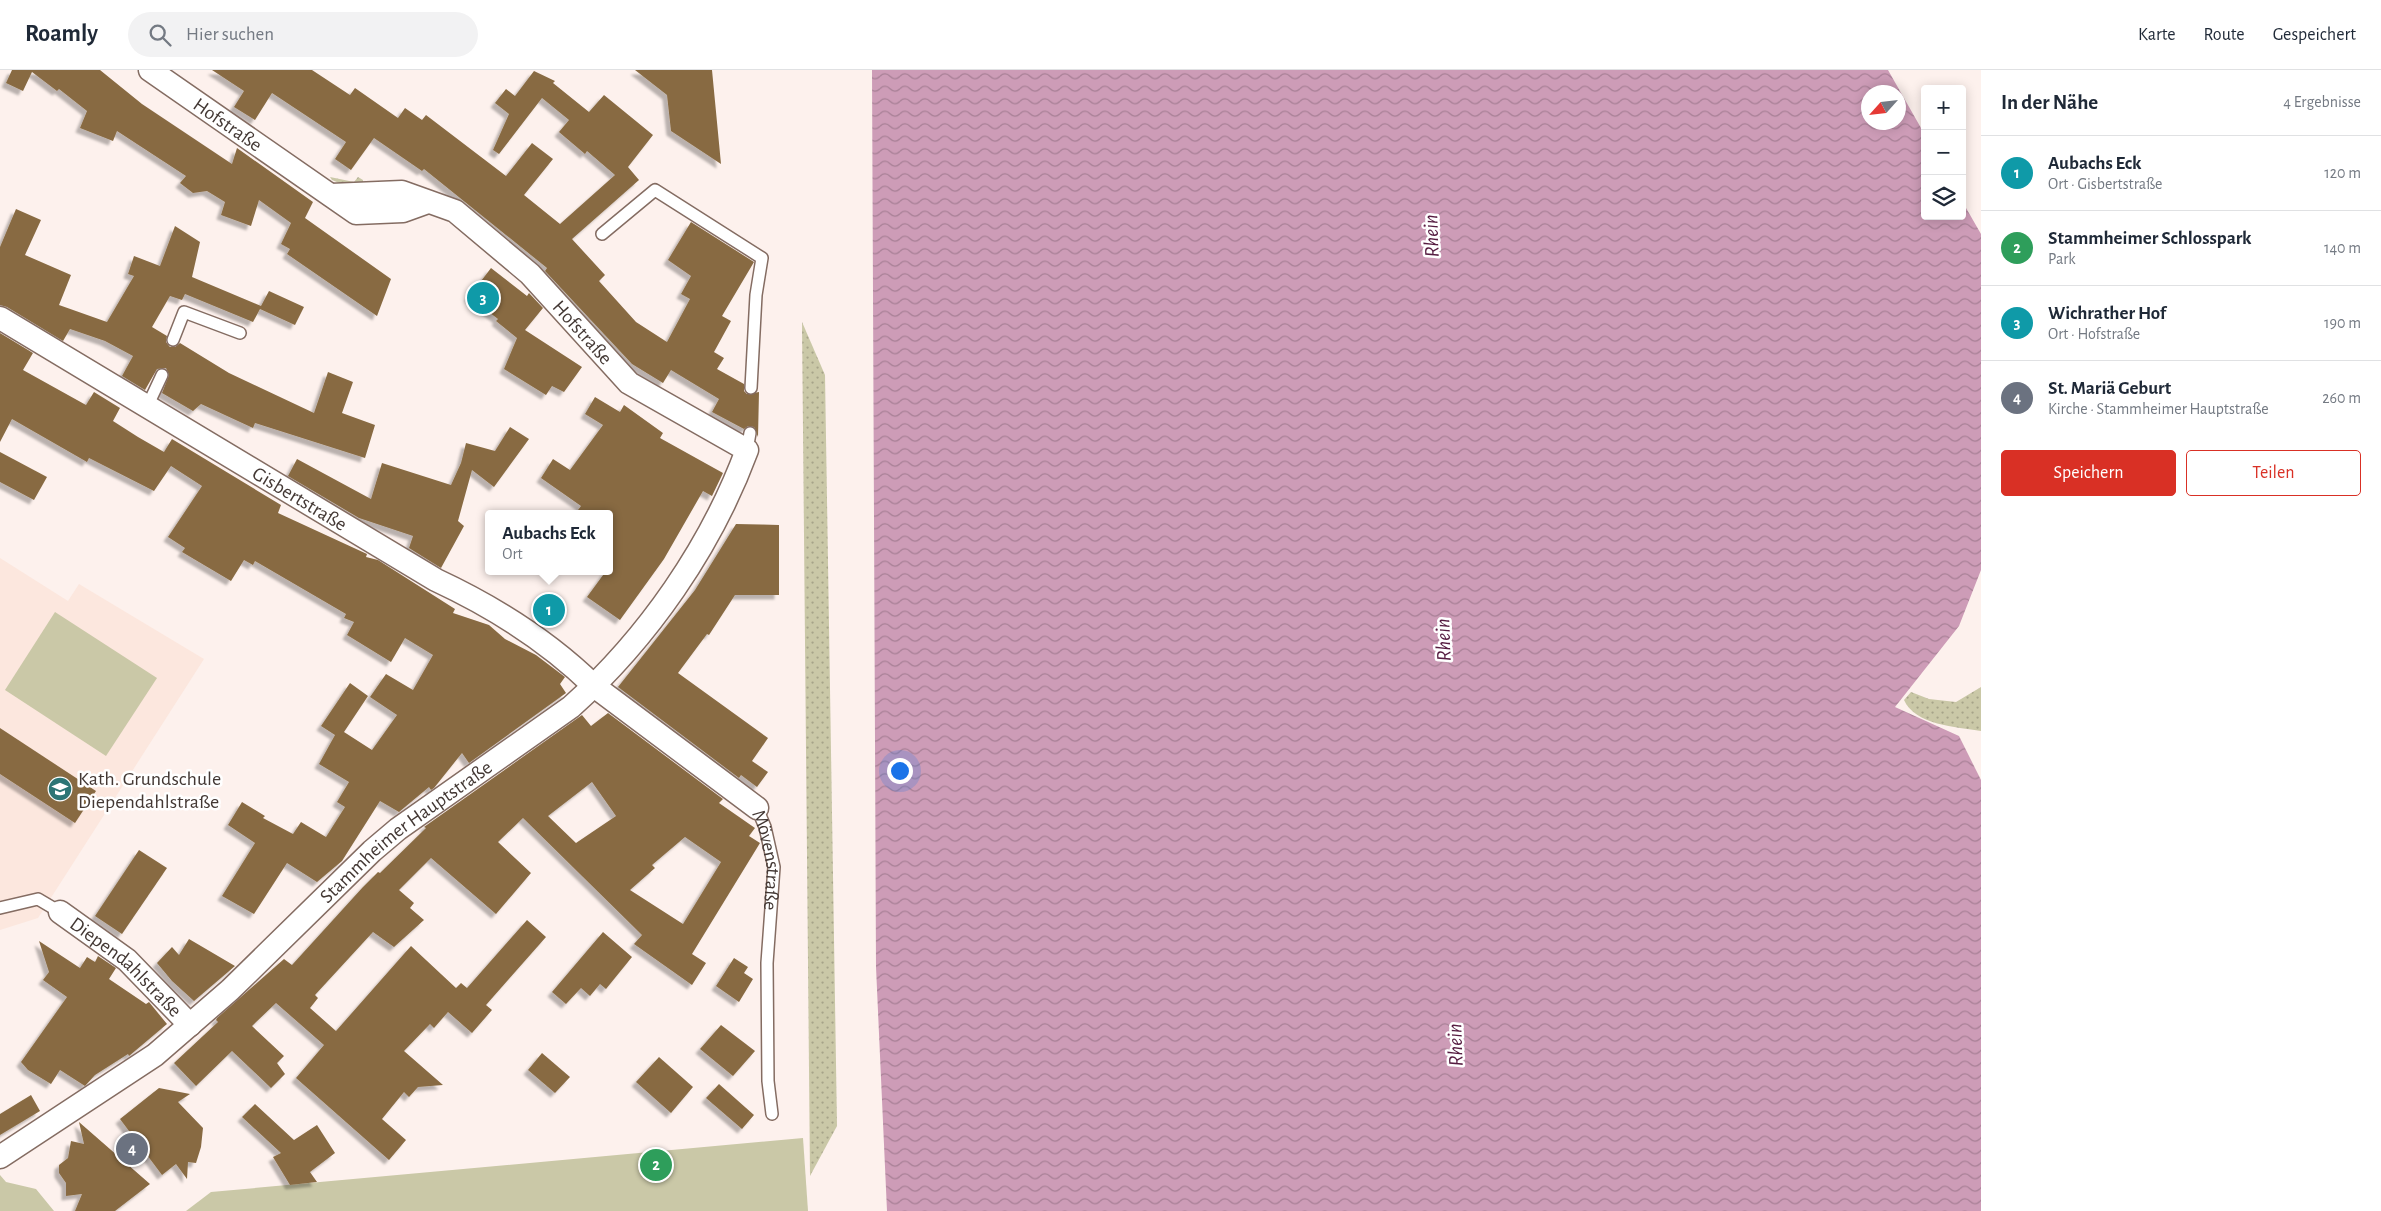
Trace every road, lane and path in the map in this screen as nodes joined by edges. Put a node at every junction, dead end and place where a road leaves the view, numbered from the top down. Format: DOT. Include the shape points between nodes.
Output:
graph roads {
  1 [pos="150,70"];
  2 [pos="602,234"];
  3 [pos="0,318"];
  4 [pos="240,333"];
  5 [pos="173,340"];
  6 [pos="162,375"];
  7 [pos="750,388"];
  8 [pos="147,407"];
  9 [pos="749,442"];
  10 [pos="594,686"];
  11 [pos="757,808"];
  12 [pos="0,908"];
  13 [pos="60,912"];
  14 [pos="190,1025"];
  15 [pos="772,1114"];
  16 [pos="0,1157"];
  1 -- 9 [label="street, Hofstraße" via="356,213 403,212 428,202 454,212 530,274 629,383"];
  2 -- 7 [label="lane" via="654,190 762,258 756,295"];
  3 -- 8 [label="street, Gisbertstraße"];
  4 -- 5 [label="lane" via="184,312"];
  6 -- 8 [label="lane"];
  8 -- 10 [label="street, Gisbertstraße" via="511,621 572,664"];
  9 -- 10 [label="street, Stammheimer Hauptstraße" via="725,506 688,569 639,636"];
  10 -- 11 [label="street, Mövenstraße"];
  10 -- 14 [label="street, Stammheimer Hauptstraße" via="571,707 398,828"];
  11 -- 15 [label="lane, Mövenstraße" via="774,867 767,963 768,1081"];
  12 -- 13 [label="lane" via="38,899"];
  13 -- 14 [label="street, Diependahlstraße" via="128,960"];
  14 -- 16 [label="street, Stammheimer Hauptstraße" via="155,1055"];
}
